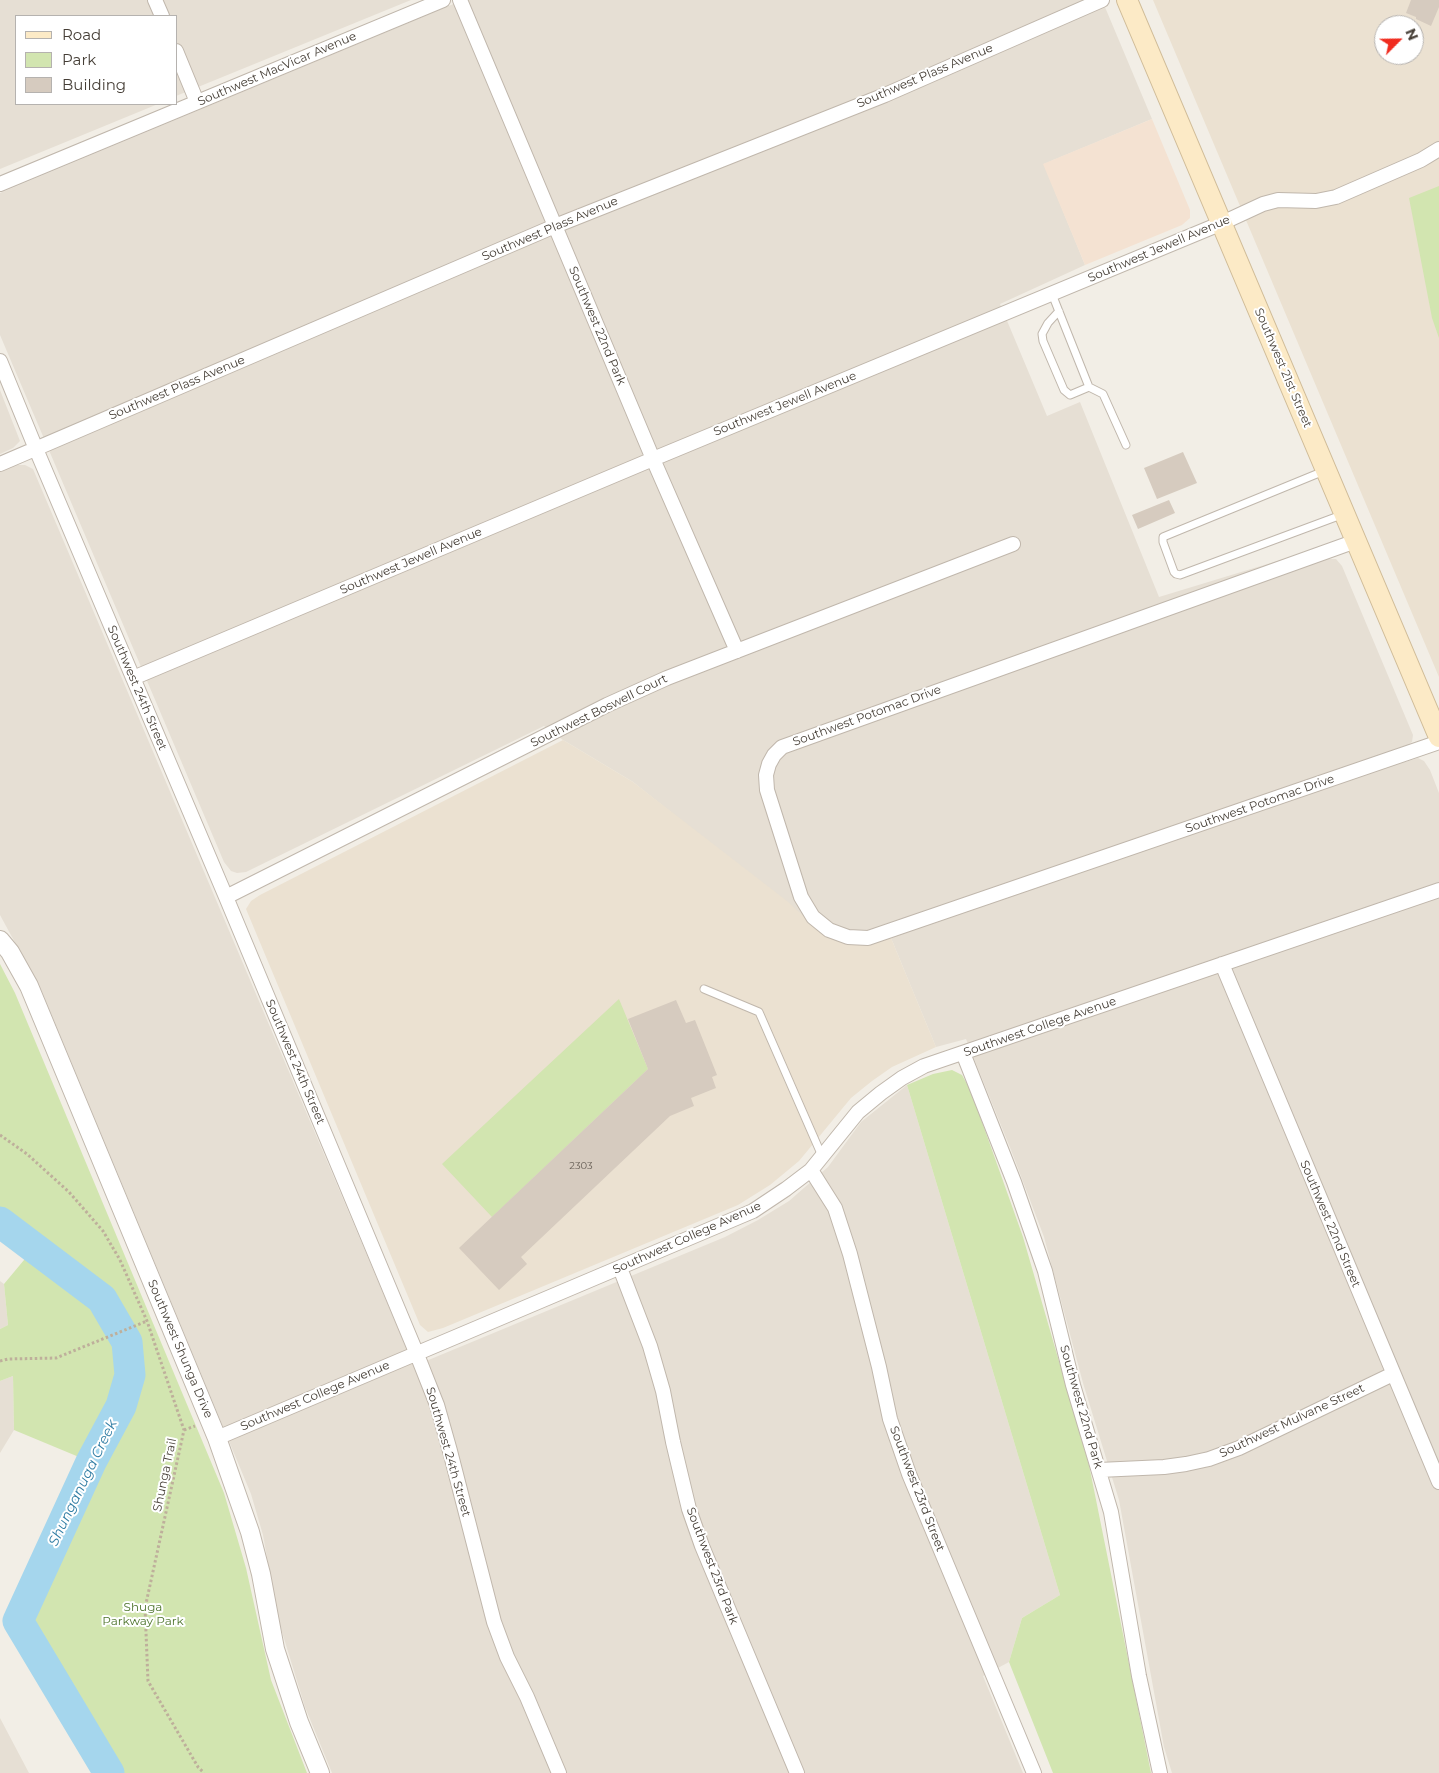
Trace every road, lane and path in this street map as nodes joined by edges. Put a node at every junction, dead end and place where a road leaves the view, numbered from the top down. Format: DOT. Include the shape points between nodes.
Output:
graph roads {
  1 [pos="155,0"];
  2 [pos="443,0"];
  3 [pos="460,0"];
  4 [pos="1102,0"];
  5 [pos="1127,0"];
  6 [pos="162,15"];
  7 [pos="178,56"];
  8 [pos="197,102"];
  9 [pos="1439,149"];
  10 [pos="0,184"];
  11 [pos="1222,223"];
  12 [pos="555,226"];
  13 [pos="1052,294"];
  14 [pos="1059,311"];
  15 [pos="0,361"];
  16 [pos="1089,387"];
  17 [pos="1126,445"];
  18 [pos="36,449"];
  19 [pos="654,459"];
  20 [pos="0,464"];
  21 [pos="1326,470"];
  22 [pos="1345,514"];
  23 [pos="1356,541"];
  24 [pos="1013,544"];
  25 [pos="737,651"];
  26 [pos="133,678"];
  27 [pos="1439,736"];
  28 [pos="1439,742"];
  29 [pos="1439,890"];
  30 [pos="226,898"];
  31 [pos="0,940"];
  32 [pos="1222,964"];
  33 [pos="704,989"];
  34 [pos="963,1053"];
  35 [pos="0,1134"];
  36 [pos="822,1156"];
  37 [pos="811,1170"];
  38 [pos="620,1268"];
  39 [pos="146,1322"];
  40 [pos="416,1352"];
  41 [pos="0,1361"];
  42 [pos="1393,1374"];
  43 [pos="217,1438"];
  44 [pos="1099,1470"];
  45 [pos="1439,1482"];
  46 [pos="204,1773"];
  47 [pos="320,1773"];
  48 [pos="559,1773"];
  49 [pos="796,1773"];
  50 [pos="1034,1773"];
  51 [pos="1160,1773"];
  1 -- 6 [label="street"];
  2 -- 8 [label="street, Southwest MacVicar Avenue"];
  3 -- 12 [label="street, Southwest 22nd Park"];
  4 -- 12 [label="street, Southwest Plass Avenue" via="884,95"];
  5 -- 11 [label="main road, Southwest 21st Street"];
  7 -- 8 [label="street"];
  8 -- 10 [label="street, Southwest MacVicar Avenue"];
  9 -- 11 [label="street, Southwest Jewell Avenue" via="1336,197 1316,201 1278,200"];
  11 -- 13 [label="street, Southwest Jewell Avenue"];
  11 -- 21 [label="main road, Southwest 21st Street"];
  12 -- 18 [label="street, Southwest Plass Avenue"];
  12 -- 19 [label="street, Southwest 22nd Park"];
  13 -- 14 [label="lane"];
  13 -- 19 [label="street, Southwest Jewell Avenue"];
  14 -- 16 [label="lane"];
  14 -- 16 [label="lane" via="1042,334 1043,341 1064,390 1070,394"];
  15 -- 18 [label="street, Southwest 24th Street"];
  16 -- 17 [label="lane" via="1103,394"];
  18 -- 20 [label="street, Southwest Plass Avenue"];
  18 -- 26 [label="street, Southwest 24th Street"];
  19 -- 25 [label="street, Southwest 22nd Park"];
  19 -- 26 [label="street, Southwest Jewell Avenue"];
  21 -- 22 [label="main road, Southwest 21st Street"];
  21 -- 22 [label="lane" via="1163,537 1174,572 1180,575"];
  22 -- 23 [label="main road, Southwest 21st Street"];
  23 -- 27 [label="main road, Southwest 21st Street"];
  23 -- 28 [label="street, Southwest Potomac Drive" via="782,747 769,764 767,790 801,897 813,917 829,930 848,937 868,938"];
  24 -- 25 [label="street, Southwest Boswell Court"];
  25 -- 30 [label="street, Southwest Boswell Court" via="607,705"];
  26 -- 30 [label="street, Southwest 24th Street"];
  29 -- 32 [label="street, Southwest College Avenue"];
  30 -- 40 [label="street, Southwest 24th Street"];
  31 -- 43 [label="street, Southwest Shunga Drive" via="29,986"];
  32 -- 34 [label="street, Southwest College Avenue"];
  32 -- 42 [label="street, Southwest 22nd Street"];
  33 -- 36 [label="lane" via="759,1012"];
  34 -- 36 [label="street, Southwest College Avenue" via="924,1066 881,1093 858,1112"];
  34 -- 44 [label="street, Southwest 22nd Park" via="1045,1271 1073,1385"];
  35 -- 39 [label="path, Shunga Trail" via="69,1192 103,1231 120,1260"];
  36 -- 37 [label="street, Southwest College Avenue"];
  37 -- 38 [label="street, Southwest College Avenue" via="753,1211"];
  37 -- 50 [label="street, Southwest 23rd Street" via="835,1208 850,1254 890,1419 909,1474"];
  38 -- 40 [label="street, Southwest College Avenue"];
  38 -- 49 [label="street, Southwest 23rd Park" via="650,1346 663,1391 691,1516"];
  39 -- 41 [label="path" via="56,1358"];
  39 -- 46 [label="path, Shunga Trail" via="184,1430 145,1608 148,1681 198,1768"];
  40 -- 43 [label="street, Southwest College Avenue"];
  40 -- 48 [label="street, Southwest 24th Street" via="437,1405 494,1622"];
  42 -- 44 [label="street, Southwest Mulvane Street" via="1239,1448 1209,1459 1164,1467"];
  42 -- 45 [label="street, Southwest 22nd Street"];
  43 -- 47 [label="street, Southwest Shunga Drive" via="250,1532 275,1648"];
  44 -- 51 [label="street, Southwest 22nd Park" via="1113,1521 1139,1676"];
}
